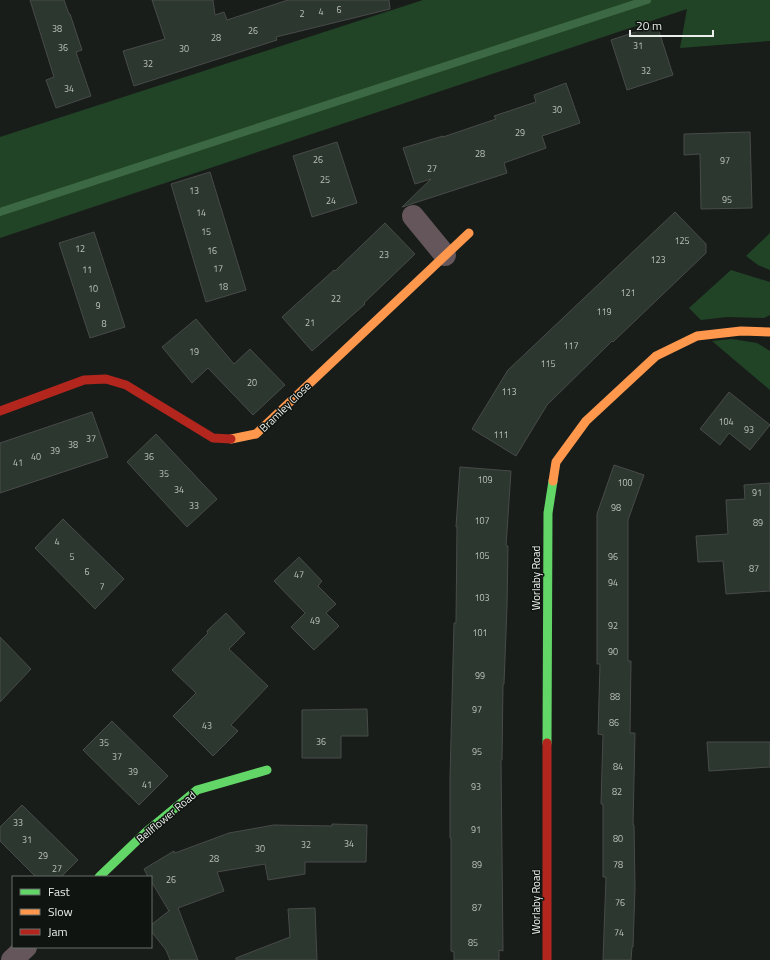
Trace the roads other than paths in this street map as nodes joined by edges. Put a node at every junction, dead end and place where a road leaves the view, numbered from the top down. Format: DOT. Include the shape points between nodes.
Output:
graph roads {
  1 [pos="413,216"];
  2 [pos="469,233"];
  3 [pos="445,255"];
  4 [pos="770,332"];
  5 [pos="0,411"];
  6 [pos="267,770"];
  7 [pos="100,876"];
  8 [pos="25,948"];
  9 [pos="12,960"];
  10 [pos="547,960"];
  1 -- 3 [label="street"];
  2 -- 3 [label="street, Bramley Close"];
  3 -- 5 [label="street, Bramley Close" via="256,434 234,440 213,438 126,385 106,379 84,380"];
  4 -- 10 [label="street, Worlaby Road" via="741,331 697,336 656,356 586,421 556,462 548,513"];
  6 -- 7 [label="street, Bellflower Road" via="197,790 146,832"];
  8 -- 9 [label="street"];
}
